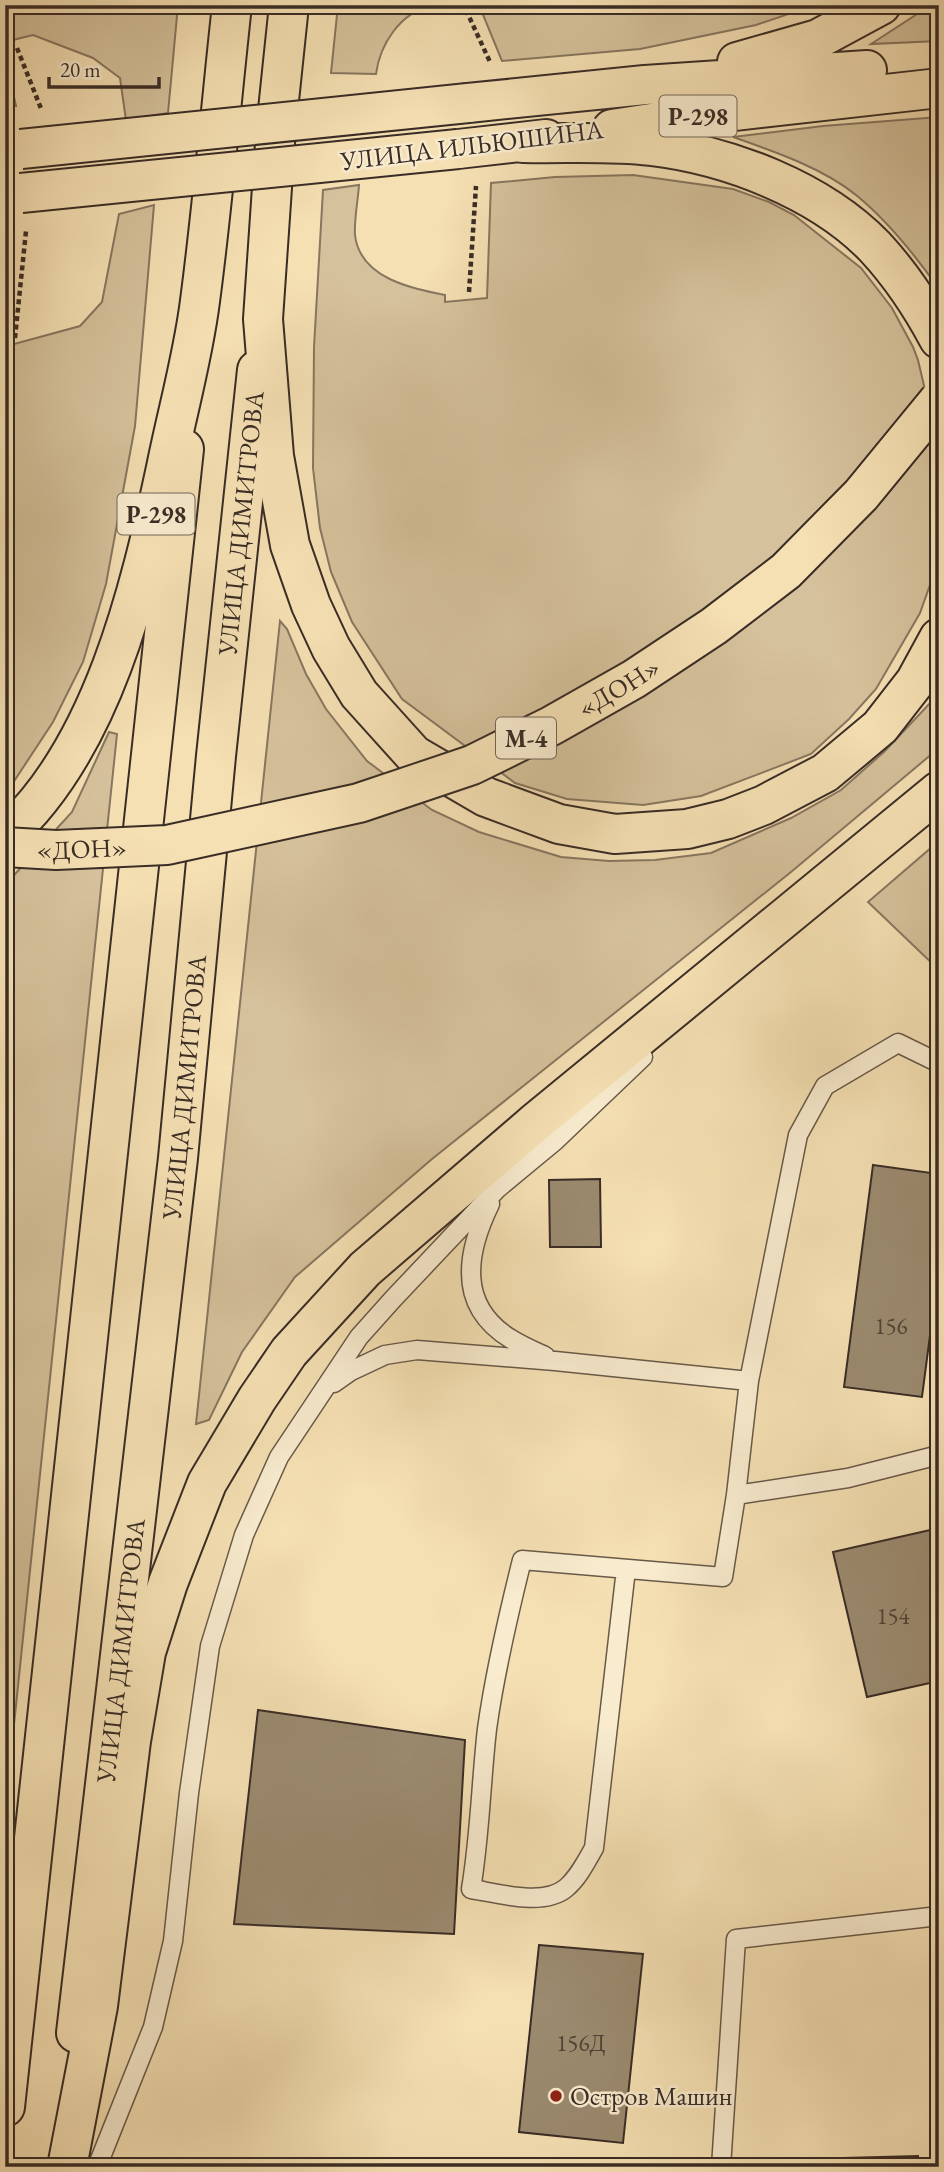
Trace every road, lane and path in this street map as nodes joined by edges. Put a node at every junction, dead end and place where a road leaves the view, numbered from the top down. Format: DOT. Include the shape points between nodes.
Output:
graph roads {
  1 [pos="213,5"];
  2 [pos="232,5"];
  3 [pos="289,5"];
  4 [pos="298,5"];
  5 [pos="881,5"];
  6 [pos="466,10"];
  7 [pos="17,48"];
  8 [pos="939,64"];
  9 [pos="491,66"];
  10 [pos="645,85"];
  11 [pos="939,88"];
  12 [pos="44,115"];
  13 [pos="276,130"];
  14 [pos="218,133"];
  15 [pos="523,143"];
  16 [pos="13,150"];
  17 [pos="476,186"];
  18 [pos="13,194"];
  19 [pos="26,231"];
  20 [pos="469,292"];
  21 [pos="200,304"];
  22 [pos="263,319"];
  23 [pos="15,338"];
  24 [pos="939,339"];
  25 [pos="939,400"];
  26 [pos="939,638"];
  27 [pos="939,791"];
  28 [pos="903,821"];
  29 [pos="5,836"];
  30 [pos="5,847"];
  31 [pos="939,1063"];
  32 [pos="497,1189"];
  33 [pos="555,1361"];
  34 [pos="749,1381"];
  35 [pos="323,1392"];
  36 [pos="939,1455"];
  37 [pos="736,1495"];
  38 [pos="626,1569"];
  39 [pos="939,1916"];
  40 [pos="5,2107"];
  41 [pos="60,2167"];
  42 [pos="67,2167"];
  43 [pos="97,2167"];
  44 [pos="721,2167"];
  1 -- 14 [label="main road"];
  2 -- 14 [label="main road, Р-298"];
  3 -- 13 [label="main road, УЛИЦА ДИМИТРОВА"];
  4 -- 13 [label="main road"];
  5 -- 10 [label="main road" via="818,39"];
  6 -- 9 [label="path"];
  7 -- 12 [label="path"];
  8 -- 10 [label="main road, УЛИЦА ИЛЬЮШИНА / Р-298"];
  10 -- 16 [label="main road, УЛИЦА ИЛЬЮШИНА / Р-298, bridge"];
  11 -- 15 [label="main road, УЛИЦА ИЛЬЮШИНА / Р-298" via="717,113"];
  13 -- 22 [label="main road, УЛИЦА ДИМИТРОВА"];
  14 -- 21 [label="main road, Р-298"];
  15 -- 18 [label="main road, УЛИЦА ИЛЬЮШИНА / Р-298, bridge"];
  15 -- 24 [label="main road" via="649,146 710,157 791,187 874,246"];
  17 -- 20 [label="path"];
  19 -- 23 [label="path"];
  21 -- 29 [label="main road, Р-298" via="144,565 114,657 70,758 40,801"];
  21 -- 40 [label="main road"];
  22 -- 26 [label="main road" via="274,456 290,545 326,638 359,694 414,755 486,797 559,824 615,834 687,829 727,819 825,773 880,727 915,682"];
  22 -- 41 [label="main road, УЛИЦА ДИМИТРОВА" via="178,1158"];
  25 -- 30 [label="main road, «ДОН» / М-4, bridge" via="861,495 786,571 634,679 472,765 359,803 167,845 56,850"];
  27 -- 28 [label="main road"];
  28 -- 32 [label="lane" via="768,950"];
  28 -- 42 [label="main road" via="537,1121 365,1269 289,1352 257,1399 207,1483 146,1652 99,2006"];
  31 -- 34 [label="lane" via="898,1043 825,1087 811,1108 798,1135"];
  32 -- 33 [label="lane" via="474,1243 470,1279 474,1301 509,1338"];
  32 -- 35 [label="lane" via="359,1337"];
  33 -- 34 [label="lane"];
  33 -- 35 [label="lane" via="417,1350 385,1354"];
  34 -- 37 [label="lane"];
  35 -- 43 [label="lane" via="279,1457 244,1535 210,1646 173,1941 153,2027"];
  36 -- 37 [label="lane" via="848,1478"];
  37 -- 38 [label="lane" via="723,1577"];
  38 -- 38 [label="lane" via="522,1560 499,1651 471,1889 541,1899 565,1890 594,1848"];
  39 -- 44 [label="lane" via="736,1939"];
}
